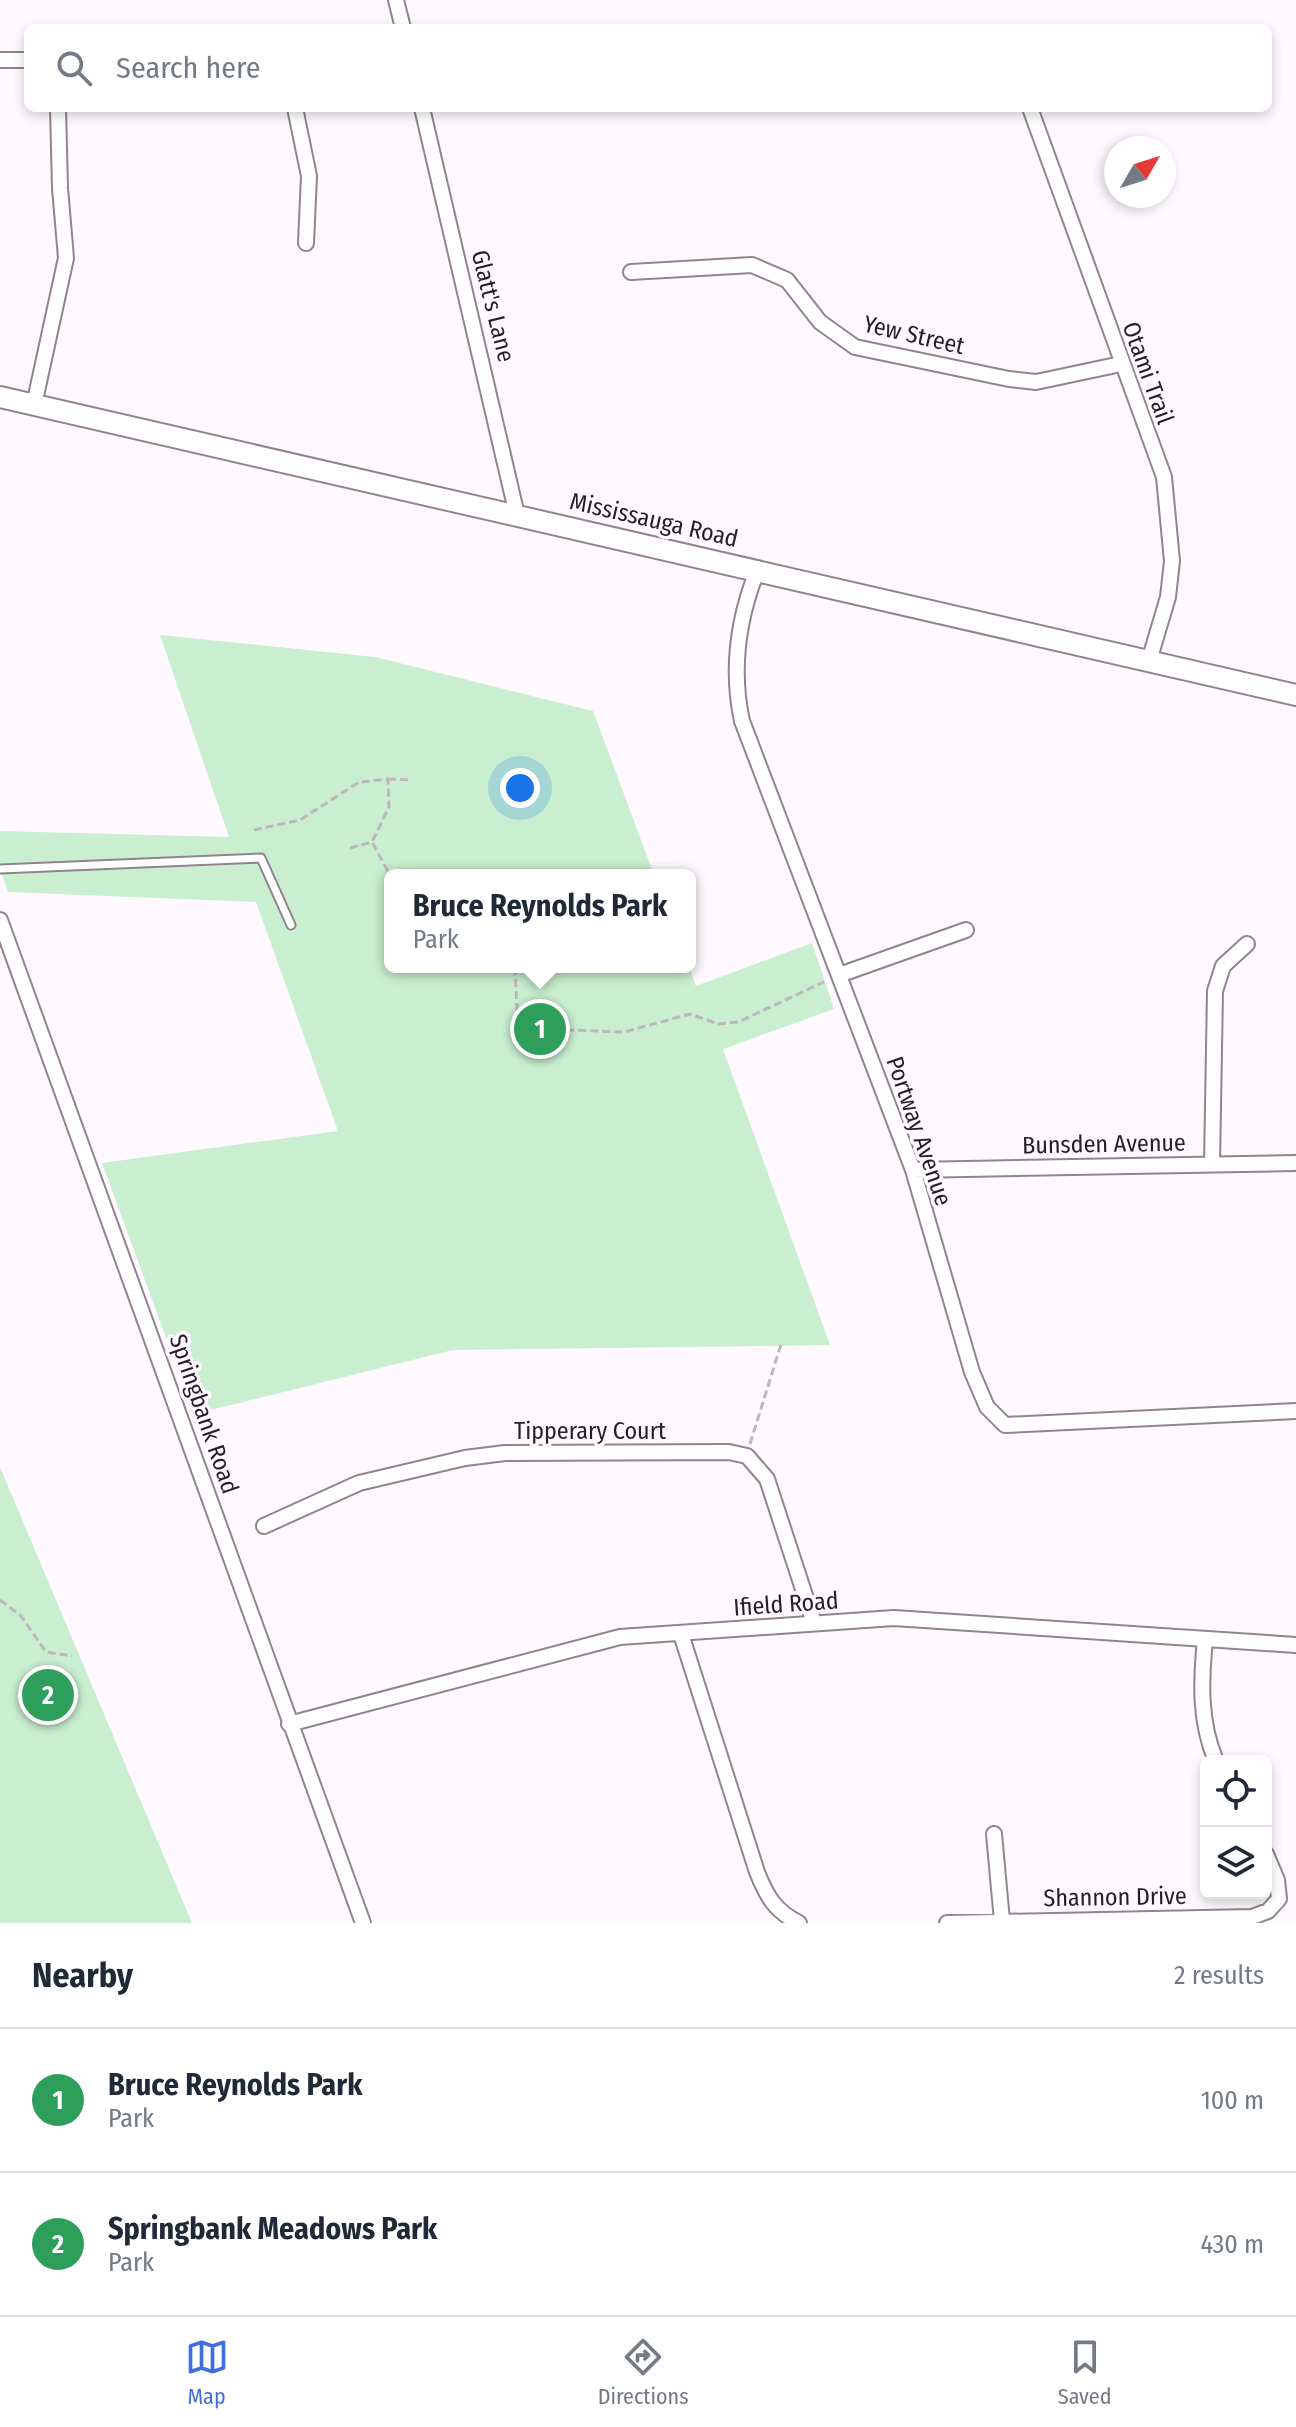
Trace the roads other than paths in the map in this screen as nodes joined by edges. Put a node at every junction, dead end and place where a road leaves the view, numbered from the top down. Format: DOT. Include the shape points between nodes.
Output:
graph roads {
  1 [pos="396,0"];
  2 [pos="402,24"];
  3 [pos="0,60"];
  4 [pos="24,60"];
  5 [pos="58,112"];
  6 [pos="296,112"];
  7 [pos="423,112"];
  8 [pos="1031,112"];
  9 [pos="306,243"];
  10 [pos="631,272"];
  11 [pos="1121,364"];
  12 [pos="0,397"];
  13 [pos="34,405"];
  14 [pos="517,515"];
  15 [pos="757,571"];
  16 [pos="1149,661"];
  17 [pos="1296,695"];
  18 [pos="0,869"];
  19 [pos="0,920"];
  20 [pos="291,925"];
  21 [pos="966,930"];
  22 [pos="1247,944"];
  23 [pos="839,975"];
  24 [pos="1296,1163"];
  25 [pos="1212,1164"];
  26 [pos="913,1170"];
  27 [pos="1296,1411"];
  28 [pos="264,1526"];
  29 [pos="814,1623"];
  30 [pos="681,1634"];
  31 [pos="1205,1639"];
  32 [pos="1296,1645"];
  33 [pos="289,1724"];
  34 [pos="1214,1755"];
  35 [pos="994,1834"];
  36 [pos="1272,1868"];
  37 [pos="1002,1921"];
  38 [pos="363,1923"];
  39 [pos="799,1923"];
  40 [pos="947,1923"];
  1 -- 2 [label="street"];
  3 -- 4 [label="street"];
  5 -- 13 [label="street" via="66,258"];
  6 -- 9 [label="street" via="309,176"];
  7 -- 14 [label="street, Glatt's Lane"];
  8 -- 11 [label="street, Otami Trail"];
  10 -- 11 [label="street, Yew Street" via="752,265 787,280 820,322 855,347 1009,379 1036,382"];
  11 -- 16 [label="street, Otami Trail" via="1164,477 1169,518 1168,597"];
  12 -- 13 [label="main road, Mississauga Road"];
  13 -- 14 [label="main road, Mississauga Road"];
  14 -- 15 [label="main road, Mississauga Road"];
  15 -- 16 [label="main road, Mississauga Road"];
  15 -- 23 [label="street, Portway Avenue" via="746,600 734,685 742,721"];
  16 -- 17 [label="main road, Mississauga Road"];
  18 -- 20 [label="lane" via="261,858"];
  19 -- 33 [label="street, Springbank Road"];
  21 -- 23 [label="street"];
  22 -- 25 [label="street" via="1223,966 1215,991"];
  23 -- 26 [label="street, Portway Avenue"];
  24 -- 25 [label="street, Bunsden Avenue"];
  25 -- 26 [label="street, Bunsden Avenue"];
  26 -- 27 [label="street, Portway Avenue" via="972,1372 987,1407 1005,1425"];
  28 -- 29 [label="street, Tipperary Court" via="359,1483 465,1458 729,1452 747,1456 767,1479"];
  29 -- 30 [label="street, Ifield Road"];
  29 -- 31 [label="street, Ifield Road" via="894,1618"];
  30 -- 33 [label="street, Ifield Road" via="620,1637"];
  30 -- 39 [label="street" via="767,1897 780,1914"];
  31 -- 32 [label="street, Ifield Road"];
  31 -- 34 [label="street" via="1201,1687"];
  33 -- 38 [label="street, Springbank Road"];
  35 -- 37 [label="street"];
  36 -- 37 [label="street, Shannon Drive" via="1279,1899 1252,1917"];
  37 -- 40 [label="street, Shannon Drive"];
}
